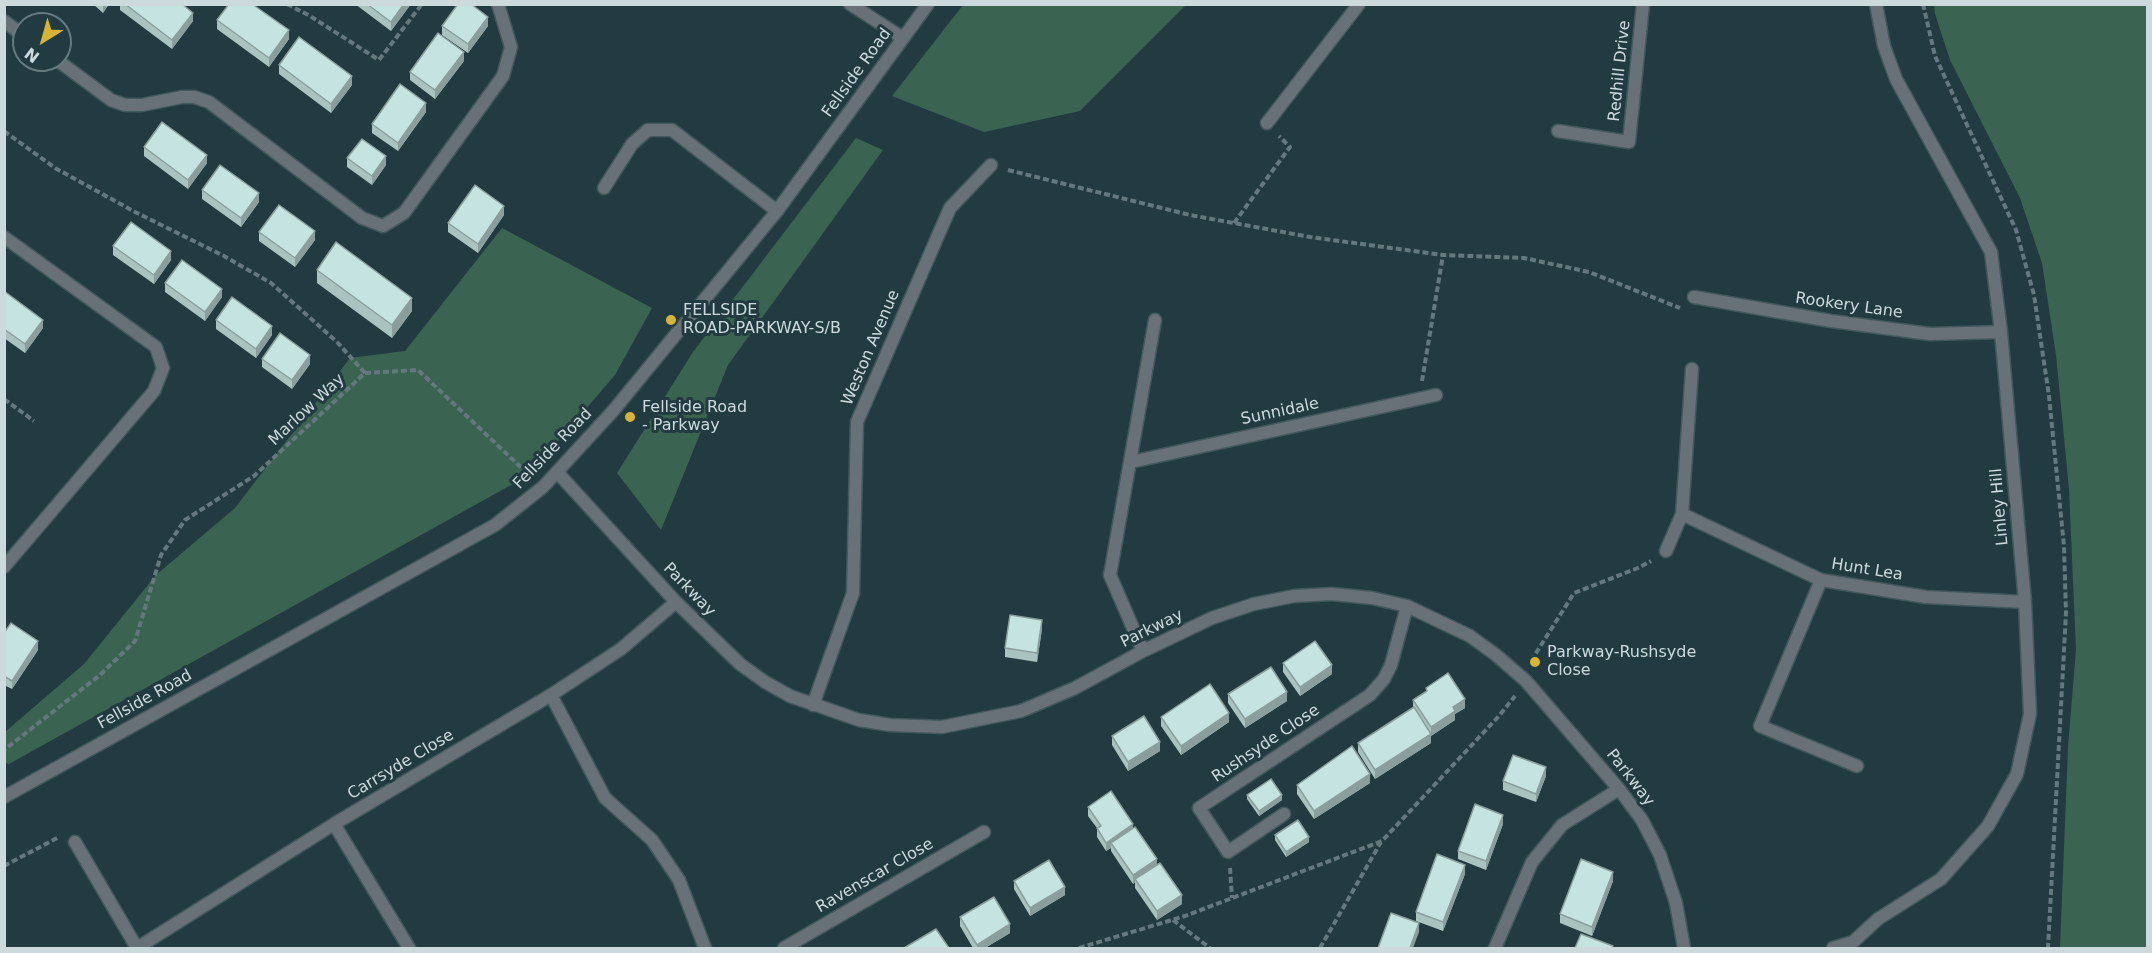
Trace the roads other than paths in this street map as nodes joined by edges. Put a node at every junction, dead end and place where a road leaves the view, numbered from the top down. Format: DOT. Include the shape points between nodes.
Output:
graph roads {
  1 [pos="498,4"];
  2 [pos="850,4"];
  3 [pos="928,4"];
  4 [pos="1359,4"];
  5 [pos="1643,4"];
  6 [pos="1876,4"];
  7 [pos="903,38"];
  8 [pos="72,71"];
  9 [pos="1268,123"];
  10 [pos="1558,131"];
  11 [pos="991,165"];
  12 [pos="604,188"];
  13 [pos="777,211"];
  14 [pos="4,237"];
  15 [pos="1694,297"];
  16 [pos="1155,320"];
  17 [pos="2001,332"];
  18 [pos="1692,369"];
  19 [pos="1436,396"];
  20 [pos="1131,462"];
  21 [pos="557,472"];
  22 [pos="1682,514"];
  23 [pos="1666,551"];
  24 [pos="6,561"];
  25 [pos="1821,580"];
  26 [pos="675,602"];
  27 [pos="2025,602"];
  28 [pos="1407,606"];
  29 [pos="1143,651"];
  30 [pos="551,695"];
  31 [pos="813,705"];
  32 [pos="1857,766"];
  33 [pos="1619,789"];
  34 [pos="4,796"];
  35 [pos="1284,814"];
  36 [pos="334,824"];
  37 [pos="984,832"];
  38 [pos="75,842"];
  39 [pos="1855,945"];
  40 [pos="137,948"];
  41 [pos="409,948"];
  42 [pos="705,948"];
  43 [pos="784,948"];
  44 [pos="1495,948"];
  45 [pos="1684,948"];
  46 [pos="1833,948"];
  1 -- 8 [label="street" via="512,46 503,76 404,213 383,226 362,218 209,102 182,97 125,105 111,100"];
  2 -- 7 [label="street"];
  3 -- 7 [label="street, Fellside Road"];
  4 -- 9 [label="street"];
  5 -- 10 [label="street, Redhill Drive" via="1629,142"];
  6 -- 17 [label="street, Linley Hill" via="1884,46 1896,79 1991,252"];
  7 -- 13 [label="street, Fellside Road"];
  11 -- 31 [label="street, Weston Avenue" via="950,208 857,422 853,593"];
  12 -- 13 [label="street" via="632,144 648,130 672,130"];
  13 -- 21 [label="street, Fellside Road" via="613,411"];
  14 -- 24 [label="street" via="156,347 163,368 154,391"];
  15 -- 17 [label="street, Rookery Lane" via="1930,334"];
  16 -- 20 [label="street"];
  17 -- 27 [label="street, Linley Hill"];
  18 -- 22 [label="street"];
  19 -- 20 [label="street, Sunnidale"];
  20 -- 29 [label="street" via="1110,575"];
  21 -- 26 [label="street, Parkway"];
  21 -- 34 [label="street, Fellside Road" via="495,525"];
  22 -- 23 [label="street"];
  22 -- 25 [label="street, Hunt Lea"];
  25 -- 27 [label="street, Hunt Lea" via="1926,597"];
  25 -- 32 [label="street" via="1760,726"];
  26 -- 30 [label="street, Carrsyde Close" via="621,649"];
  26 -- 31 [label="street, Parkway" via="717,644 765,682"];
  27 -- 39 [label="street, Linley Hill" via="2030,714 2018,774 1988,826 1941,879 1878,919"];
  28 -- 29 [label="street, Parkway" via="1332,594 1294,596 1212,618"];
  28 -- 33 [label="street, Parkway" via="1470,636 1524,679"];
  28 -- 35 [label="street, Rushsyde Close" via="1390,665 1370,695 1199,808 1228,852"];
  29 -- 31 [label="street, Parkway" via="1075,688 1021,711 942,727 859,720"];
  30 -- 36 [label="street, Carrsyde Close"];
  30 -- 42 [label="street" via="605,798 651,840 679,879"];
  33 -- 44 [label="street" via="1562,825 1532,862"];
  33 -- 45 [label="street, Parkway" via="1642,820 1660,855 1676,903"];
  36 -- 40 [label="street, Carrsyde Close"];
  36 -- 41 [label="street"];
  37 -- 43 [label="street, Ravenscar Close"];
  38 -- 40 [label="street, Carrsyde Close"];
  39 -- 46 [label="street, Linley Hill"];
}
